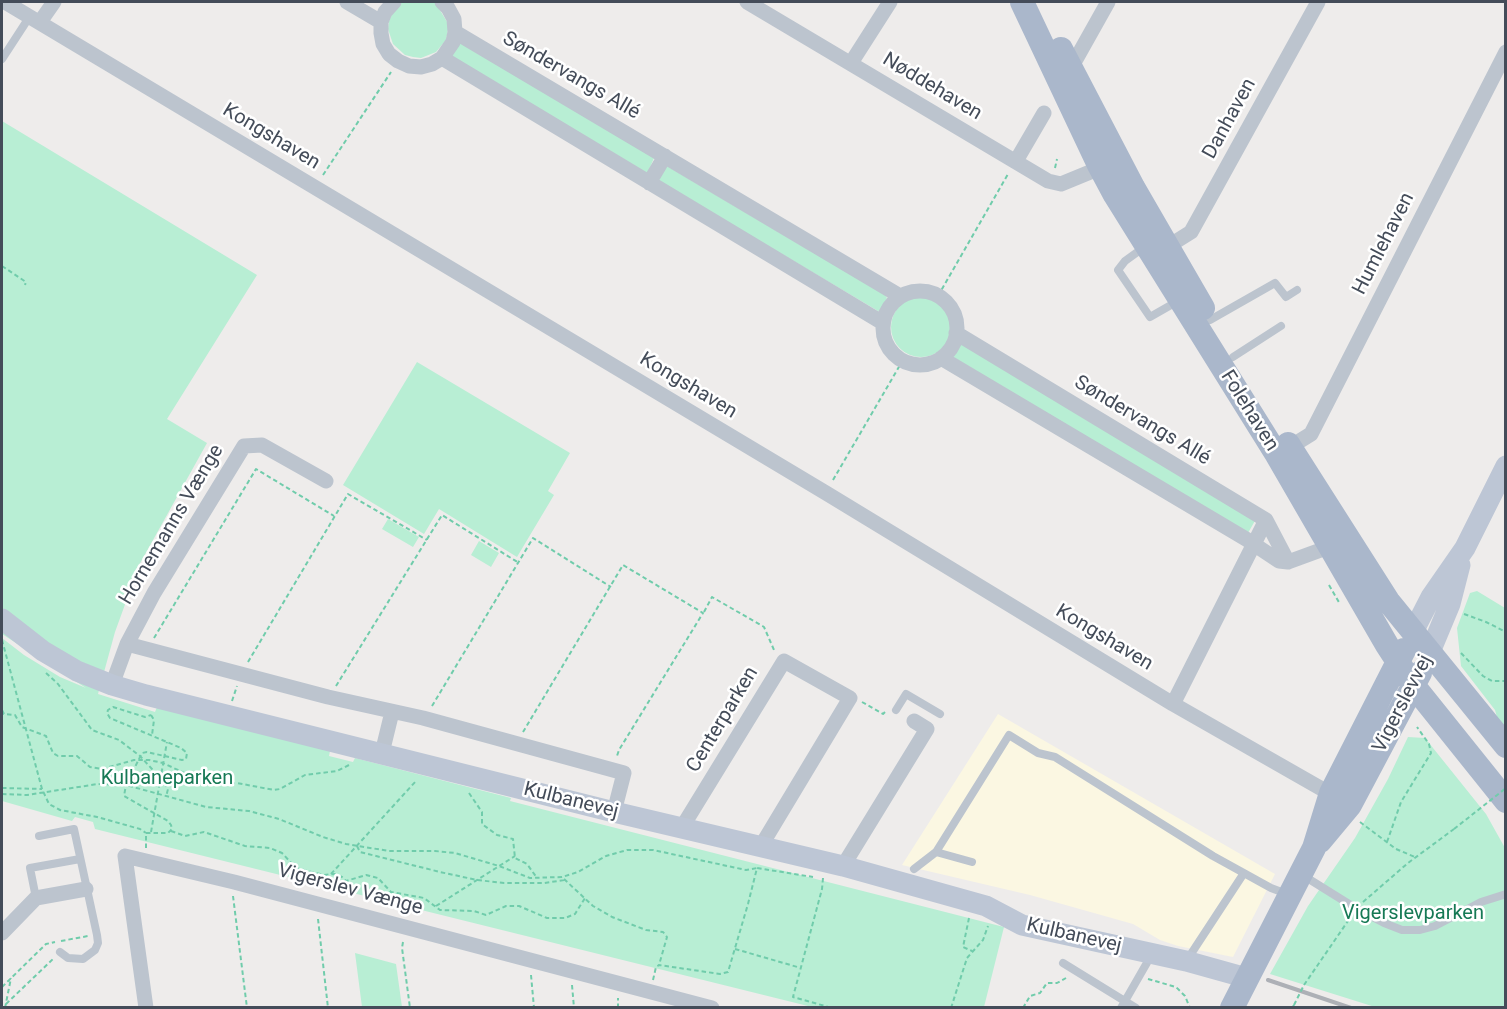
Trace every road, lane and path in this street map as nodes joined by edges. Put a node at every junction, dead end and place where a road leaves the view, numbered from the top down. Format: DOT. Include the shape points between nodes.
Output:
graph roads {
  1 [pos="5,2"];
  2 [pos="54,2"];
  3 [pos="347,2"];
  4 [pos="394,2"];
  5 [pos="442,2"];
  6 [pos="747,2"];
  7 [pos="890,2"];
  8 [pos="1022,2"];
  9 [pos="1039,2"];
  10 [pos="1108,2"];
  11 [pos="1318,2"];
  12 [pos="35,19"];
  13 [pos="381,22"];
  14 [pos="455,32"];
  15 [pos="1506,52"];
  16 [pos="442,58"];
  17 [pos="2,59"];
  18 [pos="398,61"];
  19 [pos="850,63"];
  20 [pos="1071,68"];
  21 [pos="1044,113"];
  22 [pos="665,156"];
  23 [pos="1016,161"];
  24 [pos="1100,168"];
  25 [pos="649,183"];
  26 [pos="315,188"];
  27 [pos="1156,246"];
  28 [pos="2,266"];
  29 [pos="25,285"];
  30 [pos="1297,290"];
  31 [pos="900,296"];
  32 [pos="938,296"];
  33 [pos="1179,300"];
  34 [pos="1210,320"];
  35 [pos="883,323"];
  36 [pos="1281,326"];
  37 [pos="956,333"];
  38 [pos="1233,357"];
  39 [pos="941,358"];
  40 [pos="903,360"];
  41 [pos="1290,447"];
  42 [pos="1506,466"];
  43 [pos="326,481"];
  44 [pos="826,493"];
  45 [pos="334,516"];
  46 [pos="1266,520"];
  47 [pos="427,540"];
  48 [pos="1254,544"];
  49 [pos="1329,547"];
  50 [pos="1465,548"];
  51 [pos="519,562"];
  52 [pos="1288,562"];
  53 [pos="611,587"];
  54 [pos="703,613"];
  55 [pos="1461,614"];
  56 [pos="2,620"];
  57 [pos="1413,632"];
  58 [pos="1506,632"];
  59 [pos="2,638"];
  60 [pos="127,644"];
  61 [pos="146,648"];
  62 [pos="5,652"];
  63 [pos="1430,652"];
  64 [pos="1461,653"];
  65 [pos="2,659"];
  66 [pos="784,661"];
  67 [pos="1398,663"];
  68 [pos="39,668"];
  69 [pos="241,674"];
  70 [pos="1506,681"];
  71 [pos="112,684"];
  72 [pos="1413,685"];
  73 [pos="328,697"];
  74 [pos="850,698"];
  75 [pos="1173,705"];
  76 [pos="153,706"];
  77 [pos="2,710"];
  78 [pos="896,710"];
  79 [pos="392,712"];
  80 [pos="940,714"];
  81 [pos="228,715"];
  82 [pos="423,718"];
  83 [pos="914,721"];
  84 [pos="1417,727"];
  85 [pos="26,729"];
  86 [pos="152,735"];
  87 [pos="167,742"];
  88 [pos="514,742"];
  89 [pos="1506,746"];
  90 [pos="382,753"];
  91 [pos="164,755"];
  92 [pos="140,756"];
  93 [pos="346,759"];
  94 [pos="138,760"];
  95 [pos="144,761"];
  96 [pos="163,764"];
  97 [pos="614,771"];
  98 [pos="420,776"];
  99 [pos="160,779"];
  100 [pos="126,785"];
  101 [pos="466,787"];
  102 [pos="2,788"];
  103 [pos="1506,788"];
  104 [pos="43,791"];
  105 [pos="2,794"];
  106 [pos="157,795"];
  107 [pos="166,797"];
  108 [pos="1506,801"];
  109 [pos="1342,803"];
  110 [pos="614,812"];
  111 [pos="155,814"];
  112 [pos="681,829"];
  113 [pos="171,831"];
  114 [pos="152,832"];
  115 [pos="146,833"];
  116 [pos="39,836"];
  117 [pos="1387,842"];
  118 [pos="357,846"];
  119 [pos="761,846"];
  120 [pos="936,852"];
  121 [pos="515,856"];
  122 [pos="1415,858"];
  123 [pos="80,859"];
  124 [pos="146,860"];
  125 [pos="972,862"];
  126 [pos="499,866"];
  127 [pos="757,868"];
  128 [pos="914,869"];
  129 [pos="837,871"];
  130 [pos="1244,873"];
  131 [pos="1300,874"];
  132 [pos="330,875"];
  133 [pos="823,875"];
  134 [pos="562,877"];
  135 [pos="537,878"];
  136 [pos="477,880"];
  137 [pos="566,880"];
  138 [pos="234,882"];
  139 [pos="86,889"];
  140 [pos="1506,894"];
  141 [pos="1290,896"];
  142 [pos="36,898"];
  143 [pos="585,898"];
  144 [pos="320,904"];
  145 [pos="435,906"];
  146 [pos="1357,909"];
  147 [pos="970,912"];
  148 [pos="990,920"];
  149 [pos="406,927"];
  150 [pos="2,933"];
  151 [pos="97,935"];
  152 [pos="74,939"];
  153 [pos="735,949"];
  154 [pos="972,951"];
  155 [pos="60,952"];
  156 [pos="1152,954"];
  157 [pos="532,960"];
  158 [pos="1186,961"];
  159 [pos="1063,963"];
  160 [pos="659,965"];
  161 [pos="801,968"];
  162 [pos="1072,968"];
  163 [pos="570,970"];
  164 [pos="11,978"];
  165 [pos="1247,978"];
  166 [pos="2,987"];
  167 [pos="650,991"];
  168 [pos="1123,1004"];
  169 [pos="5,1006"];
  170 [pos="1293,1006"];
  171 [pos="146,1008"];
  172 [pos="247,1008"];
  173 [pos="328,1008"];
  174 [pos="410,1008"];
  175 [pos="534,1008"];
  176 [pos="574,1008"];
  177 [pos="712,1008"];
  178 [pos="832,1008"];
  179 [pos="951,1008"];
  180 [pos="1023,1008"];
  181 [pos="1136,1008"];
  182 [pos="1232,1008"];
  1 -- 12 [label="street, Kongshaven"];
  2 -- 12 [label="street"];
  3 -- 13 [label="street"];
  4 -- 13 [label="street"];
  5 -- 14 [label="street" via="454,19"];
  6 -- 19 [label="street, Nøddehaven"];
  7 -- 19 [label="street"];
  8 -- 24 [label="main road, Folehaven"];
  9 -- 20 [label="main road, Folehaven"];
  10 -- 20 [label="street"];
  11 -- 27 [label="street, Danhaven" via="1191,232"];
  12 -- 17 [label="lane"];
  12 -- 26 [label="street, Kongshaven"];
  13 -- 18 [label="street" via="383,44"];
  14 -- 16 [label="street"];
  14 -- 22 [label="street, Søndervangs Allé"];
  15 -- 41 [label="street, Humlehaven" via="1311,434"];
  16 -- 18 [label="street" via="421,67"];
  16 -- 25 [label="street"];
  18 -- 26 [label="path"];
  19 -- 23 [label="street, Nøddehaven"];
  20 -- 27 [label="main road, Folehaven" via="1128,178"];
  21 -- 23 [label="street"];
  22 -- 25 [label="street"];
  22 -- 31 [label="street, Søndervangs Allé"];
  23 -- 24 [label="street, Nøddehaven" via="1055,183"];
  23 -- 32 [label="path"];
  24 -- 27 [label="main road, Folehaven"];
  25 -- 35 [label="street"];
  26 -- 44 [label="street, Kongshaven"];
  27 -- 33 [label="main road, Folehaven"];
  27 -- 33 [label="lane" via="1125,261 1118,270 1150,317"];
  27 -- 34 [label="main road, Folehaven"];
  28 -- 29 [label="path"];
  30 -- 34 [label="lane" via="1286,297 1275,283"];
  31 -- 32 [label="street" via="919,291"];
  31 -- 35 [label="street" via="886,312"];
  32 -- 37 [label="street" via="955,316"];
  33 -- 49 [label="main road, Folehaven" via="1277,455"];
  34 -- 38 [label="main road, Folehaven"];
  35 -- 40 [label="street" via="887,345"];
  36 -- 38 [label="lane"];
  37 -- 39 [label="street"];
  37 -- 46 [label="street, Søndervangs Allé"];
  38 -- 41 [label="main road, Folehaven"];
  39 -- 40 [label="street" via="928,364"];
  39 -- 48 [label="street"];
  40 -- 44 [label="path"];
  41 -- 57 [label="main road, Folehaven" via="1388,601"];
  42 -- 50 [label="street, Vigerslevvej"];
  43 -- 60 [label="street, Hornemanns Vænge" via="262,445 244,446"];
  44 -- 75 [label="street, Kongshaven"];
  45 -- 47 [label="path" via="348,494"];
  45 -- 61 [label="path" via="255,469 160,631"];
  45 -- 69 [label="path"];
  46 -- 48 [label="street"];
  46 -- 52 [label="street"];
  47 -- 51 [label="path" via="442,515"];
  47 -- 73 [label="path"];
  48 -- 52 [label="street" via="1279,561"];
  48 -- 75 [label="street"];
  49 -- 52 [label="street"];
  49 -- 67 [label="main road, Folehaven"];
  50 -- 57 [label="street, Vigerslevvej" via="1431,597"];
  50 -- 63 [label="street, Vigerslevvej" via="1450,604"];
  51 -- 53 [label="path" via="533,538"];
  51 -- 82 [label="path"];
  53 -- 54 [label="path" via="623,565"];
  53 -- 88 [label="path"];
  54 -- 66 [label="path" via="712,597 764,627"];
  54 -- 97 [label="path" via="619,750"];
  55 -- 58 [label="path"];
  56 -- 71 [label="street, Kulbanevej" via="51,656"];
  57 -- 63 [label="main road, Folehaven"];
  57 -- 67 [label="main road, Vigerslevvej"];
  59 -- 62 [label="path"];
  60 -- 61 [label="street"];
  60 -- 71 [label="street, Hornemanns Vænge"];
  61 -- 69 [label="street"];
  62 -- 65 [label="path"];
  62 -- 85 [label="path"];
  63 -- 72 [label="main road, Vigerslevvej"];
  63 -- 89 [label="main road, Folehaven"];
  64 -- 70 [label="path" via="1483,676"];
  66 -- 74 [label="street, Centerparken"];
  66 -- 112 [label="street, Centerparken"];
  67 -- 72 [label="main road, Folehaven"];
  67 -- 109 [label="main road, Vigerslevvej"];
  68 -- 92 [label="path" via="58,684 92,730 119,740"];
  69 -- 73 [label="street"];
  69 -- 81 [label="path"];
  71 -- 76 [label="street, Kulbanevej"];
  72 -- 108 [label="main road, Folehaven"];
  72 -- 109 [label="main road, Vigerslevvej"];
  73 -- 79 [label="street"];
  74 -- 78 [label="path" via="883,714 885,710"];
  74 -- 119 [label="street"];
  75 -- 109 [label="street, Kongshaven"];
  76 -- 81 [label="street, Kulbanevej"];
  76 -- 86 [label="path"];
  76 -- 86 [label="path" via="145,717 113,707 107,713 110,718"];
  77 -- 85 [label="path" via="15,716"];
  78 -- 80 [label="lane" via="906,694"];
  79 -- 82 [label="street"];
  79 -- 90 [label="street"];
  81 -- 90 [label="street, Kulbanevej"];
  82 -- 88 [label="street"];
  83 -- 129 [label="street" via="927,729"];
  84 -- 117 [label="path" via="1431,753 1401,802"];
  85 -- 94 [label="path" via="46,736 58,756 77,756 90,767 102,769"];
  85 -- 104 [label="path"];
  86 -- 87 [label="path"];
  87 -- 91 [label="path"];
  87 -- 91 [label="path" via="188,755 182,760"];
  88 -- 97 [label="street"];
  90 -- 110 [label="street, Kulbanevej"];
  91 -- 92 [label="path" via="146,752"];
  91 -- 96 [label="path"];
  92 -- 94 [label="path"];
  92 -- 95 [label="path"];
  93 -- 96 [label="path" via="356,762 337,771 305,775 274,790 248,784 210,785"];
  94 -- 95 [label="path"];
  94 -- 100 [label="path"];
  95 -- 96 [label="path"];
  95 -- 99 [label="path"];
  96 -- 99 [label="path"];
  97 -- 110 [label="street" via="624,773"];
  98 -- 118 [label="path"];
  99 -- 106 [label="path"];
  99 -- 107 [label="path" via="168,789"];
  100 -- 104 [label="path" via="98,784"];
  100 -- 106 [label="path"];
  100 -- 111 [label="path" via="124,795"];
  101 -- 121 [label="path" via="482,813 482,824 497,835 513,839"];
  102 -- 104 [label="path"];
  103 -- 122 [label="path, bridge"];
  104 -- 105 [label="path"];
  104 -- 115 [label="path" via="52,807"];
  106 -- 107 [label="path"];
  106 -- 111 [label="path"];
  107 -- 118 [label="path" via="279,819"];
  109 -- 117 [label="path"];
  109 -- 131 [label="main road, Vigerslevvej"];
  110 -- 112 [label="street, Kulbanevej"];
  111 -- 113 [label="path" via="168,821"];
  111 -- 114 [label="path"];
  112 -- 119 [label="street, Kulbanevej"];
  113 -- 114 [label="path"];
  113 -- 132 [label="path" via="184,836 204,832 245,846 270,848 296,868"];
  114 -- 115 [label="path"];
  115 -- 124 [label="path"];
  116 -- 123 [label="lane" via="74,829"];
  117 -- 122 [label="path"];
  118 -- 126 [label="path" via="389,851 435,850"];
  118 -- 132 [label="path"];
  118 -- 136 [label="path" via="360,852"];
  119 -- 129 [label="street, Kulbanevej"];
  120 -- 125 [label="lane"];
  120 -- 128 [label="lane"];
  120 -- 130 [label="lane" via="1009,735 1038,753 1055,757"];
  121 -- 126 [label="path"];
  121 -- 135 [label="path"];
  122 -- 146 [label="path"];
  123 -- 139 [label="lane"];
  123 -- 142 [label="lane" via="30,868"];
  124 -- 138 [label="street, Vigerslev Vænge"];
  124 -- 171 [label="street, Vigerslev Vænge" via="124,856"];
  126 -- 135 [label="path"];
  126 -- 136 [label="path"];
  127 -- 133 [label="path" via="807,878"];
  127 -- 134 [label="path" via="746,870 653,850 627,850"];
  127 -- 153 [label="path"];
  129 -- 133 [label="path"];
  129 -- 156 [label="street, Kulbanevej" via="986,906 1022,925"];
  130 -- 141 [label="lane"];
  130 -- 158 [label="lane"];
  131 -- 141 [label="main road, Vigerslevvej"];
  131 -- 146 [label="lane"];
  132 -- 145 [label="path" via="346,881 366,874 378,878 391,892 424,898"];
  133 -- 161 [label="path"];
  134 -- 135 [label="path"];
  134 -- 137 [label="path"];
  136 -- 137 [label="path"];
  136 -- 145 [label="path"];
  137 -- 143 [label="path"];
  138 -- 144 [label="street, Vigerslev Vænge"];
  138 -- 172 [label="path" via="232,901"];
  139 -- 142 [label="street"];
  139 -- 151 [label="lane"];
  140 -- 146 [label="lane" via="1420,930 1402,930"];
  141 -- 165 [label="main road, Vigerslevvej"];
  142 -- 150 [label="street"];
  143 -- 145 [label="path" via="575,914 565,918 547,918 519,906 506,906 486,915 440,910"];
  143 -- 160 [label="path" via="626,924 663,932 667,937"];
  144 -- 149 [label="street, Vigerslev Vænge"];
  144 -- 173 [label="path" via="317,926"];
  146 -- 170 [label="path, bridge"];
  147 -- 154 [label="path" via="963,947"];
  148 -- 154 [label="path" via="983,940"];
  149 -- 157 [label="street, Vigerslev Vænge"];
  149 -- 174 [label="path" via="402,948"];
  151 -- 152 [label="path"];
  151 -- 155 [label="lane" via="95,950 83,959 68,958"];
  152 -- 155 [label="path"];
  152 -- 164 [label="path" via="46,944"];
  153 -- 160 [label="path" via="730,968 722,974"];
  153 -- 161 [label="path"];
  154 -- 179 [label="path"];
  155 -- 169 [label="path"];
  156 -- 158 [label="street, Kulbanevej"];
  156 -- 168 [label="lane, Kulbanevej"];
  157 -- 163 [label="street, Vigerslev Vænge"];
  157 -- 175 [label="path"];
  158 -- 165 [label="street, Kulbanevej"];
  159 -- 162 [label="lane"];
  160 -- 167 [label="path"];
  161 -- 178 [label="path" via="793,998"];
  162 -- 168 [label="lane"];
  162 -- 180 [label="path" via="1064,980 1047,983 1040,993 1030,996"];
  163 -- 167 [label="street, Vigerslev Vænge"];
  163 -- 176 [label="path"];
  164 -- 166 [label="path"];
  164 -- 169 [label="path"];
  165 -- 182 [label="main road, Vigerslevvej"];
  167 -- 177 [label="street, Vigerslev Vænge"];
  168 -- 181 [label="lane"];
}
